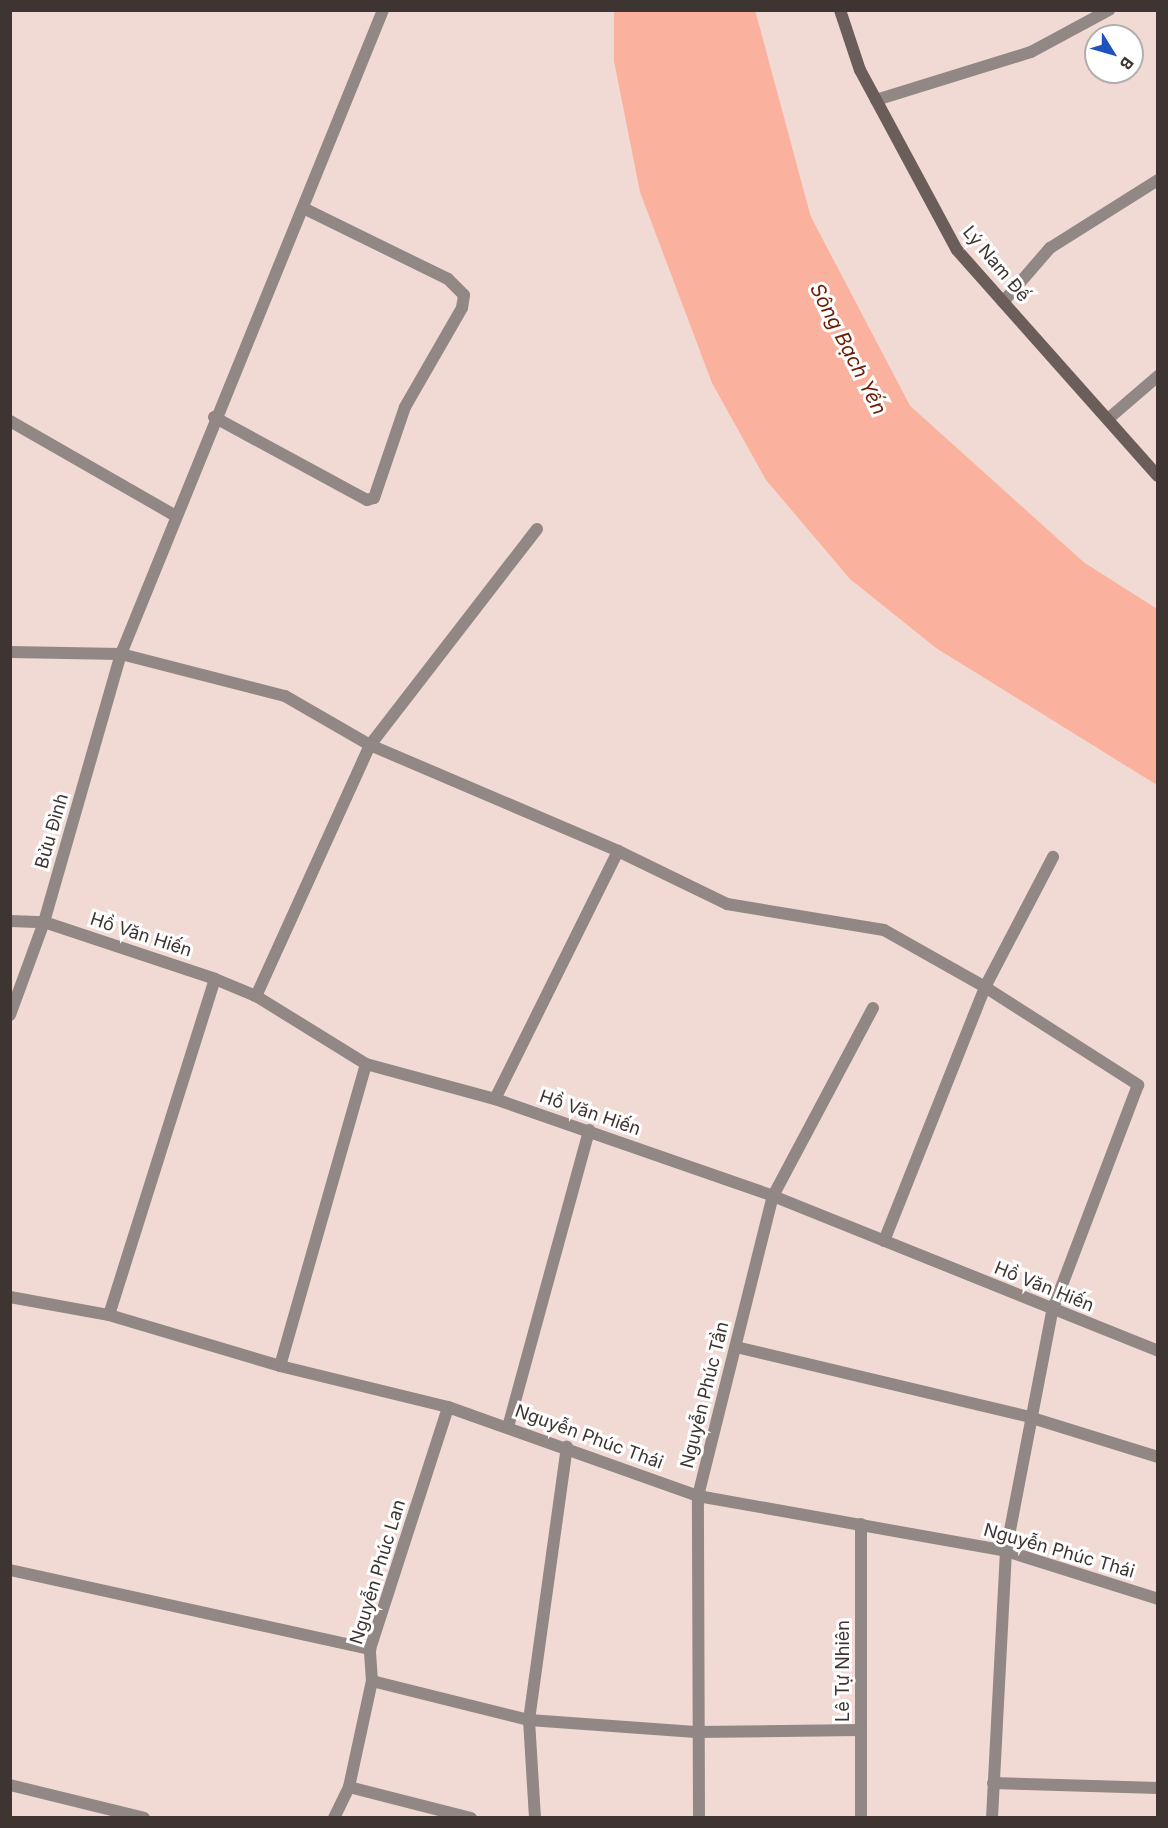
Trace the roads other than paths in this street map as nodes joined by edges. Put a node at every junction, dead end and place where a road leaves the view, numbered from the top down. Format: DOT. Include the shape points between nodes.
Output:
graph roads {
  1 [pos="383,10"];
  2 [pos="840,10"];
  3 [pos="1109,10"];
  4 [pos="876,100"];
  5 [pos="1158,180"];
  6 [pos="303,207"];
  7 [pos="1003,302"];
  8 [pos="1158,376"];
  9 [pos="214,417"];
  10 [pos="1108,419"];
  11 [pos="10,421"];
  12 [pos="1158,476"];
  13 [pos="174,515"];
  14 [pos="537,528"];
  15 [pos="10,652"];
  16 [pos="121,654"];
  17 [pos="370,745"];
  18 [pos="618,850"];
  19 [pos="1053,857"];
  20 [pos="10,921"];
  21 [pos="44,922"];
  22 [pos="215,979"];
  23 [pos="985,987"];
  24 [pos="256,996"];
  25 [pos="873,1008"];
  26 [pos="10,1015"];
  27 [pos="366,1065"];
  28 [pos="495,1099"];
  29 [pos="589,1130"];
  30 [pos="772,1196"];
  31 [pos="884,1241"];
  32 [pos="10,1297"];
  33 [pos="1052,1311"];
  34 [pos="109,1315"];
  35 [pos="736,1347"];
  36 [pos="1158,1351"];
  37 [pos="280,1366"];
  38 [pos="448,1407"];
  39 [pos="1029,1417"];
  40 [pos="508,1427"];
  41 [pos="567,1447"];
  42 [pos="1158,1457"];
  43 [pos="698,1496"];
  44 [pos="861,1524"];
  45 [pos="1005,1551"];
  46 [pos="10,1570"];
  47 [pos="1158,1599"];
  48 [pos="370,1649"];
  49 [pos="372,1681"];
  50 [pos="529,1720"];
  51 [pos="861,1730"];
  52 [pos="696,1732"];
  53 [pos="993,1783"];
  54 [pos="10,1785"];
  55 [pos="349,1787"];
  56 [pos="1158,1788"];
  57 [pos="111,1814"];
  58 [pos="144,1818"];
  59 [pos="334,1818"];
  60 [pos="471,1818"];
  61 [pos="535,1818"];
  62 [pos="699,1818"];
  63 [pos="861,1818"];
  64 [pos="992,1818"];
  1 -- 6 [label="street, Bửu Đình"];
  2 -- 4 [label="street, Lý Nam Đế"];
  3 -- 4 [label="street" via="1031,52"];
  4 -- 7 [label="street, Lý Nam Đế" via="957,250"];
  5 -- 7 [label="street" via="1050,248"];
  6 -- 9 [label="street, Bửu Đình"];
  6 -- 9 [label="street" via="448,279 464,294 462,308 405,407 374,498 367,500"];
  7 -- 10 [label="street, Lý Nam Đế"];
  8 -- 10 [label="street"];
  9 -- 13 [label="street, Bửu Đình"];
  10 -- 12 [label="street, Lý Nam Đế"];
  11 -- 13 [label="street"];
  13 -- 16 [label="street, Bửu Đình"];
  14 -- 17 [label="street"];
  15 -- 16 [label="street"];
  16 -- 17 [label="street" via="285,696"];
  16 -- 21 [label="street, Bửu Đình"];
  17 -- 18 [label="street"];
  17 -- 24 [label="street"];
  18 -- 23 [label="street" via="727,904 884,930"];
  18 -- 28 [label="street"];
  19 -- 23 [label="street"];
  20 -- 21 [label="street, Hồ Văn Hiến"];
  21 -- 22 [label="street, Hồ Văn Hiến"];
  21 -- 26 [label="street, Bửu Đình"];
  22 -- 24 [label="street, Hồ Văn Hiến"];
  22 -- 34 [label="street"];
  23 -- 31 [label="street"];
  23 -- 33 [label="street" via="1138,1084"];
  24 -- 27 [label="street, Hồ Văn Hiến"];
  25 -- 30 [label="street, Nguyễn Phúc Tần"];
  27 -- 28 [label="street, Hồ Văn Hiến"];
  27 -- 37 [label="street"];
  28 -- 29 [label="street, Hồ Văn Hiến"];
  29 -- 30 [label="street, Hồ Văn Hiến"];
  29 -- 40 [label="street"];
  30 -- 31 [label="street, Hồ Văn Hiến"];
  30 -- 35 [label="street, Nguyễn Phúc Tần"];
  31 -- 33 [label="street, Hồ Văn Hiến"];
  32 -- 34 [label="street, Nguyễn Phúc Thái"];
  33 -- 36 [label="street, Hồ Văn Hiến"];
  33 -- 39 [label="street"];
  34 -- 37 [label="street, Nguyễn Phúc Thái"];
  35 -- 39 [label="street"];
  35 -- 43 [label="street, Nguyễn Phúc Tần"];
  37 -- 38 [label="street, Nguyễn Phúc Thái"];
  38 -- 40 [label="street, Nguyễn Phúc Thái"];
  38 -- 48 [label="street, Nguyễn Phúc Lan"];
  39 -- 42 [label="street"];
  39 -- 45 [label="street"];
  40 -- 41 [label="street, Nguyễn Phúc Thái"];
  41 -- 43 [label="street, Nguyễn Phúc Thái"];
  41 -- 50 [label="street"];
  43 -- 44 [label="street, Nguyễn Phúc Thái"];
  43 -- 52 [label="street, Nguyễn Phúc Tần"];
  44 -- 45 [label="street, Nguyễn Phúc Thái"];
  44 -- 51 [label="street, Lê Tự Nhiên"];
  45 -- 47 [label="street, Nguyễn Phúc Thái"];
  45 -- 53 [label="street"];
  46 -- 48 [label="street"];
  48 -- 49 [label="street, Nguyễn Phúc Lan"];
  49 -- 50 [label="street"];
  49 -- 55 [label="street, Nguyễn Phúc Lan"];
  50 -- 52 [label="street"];
  50 -- 61 [label="street"];
  51 -- 52 [label="street"];
  51 -- 63 [label="street, Lê Tự Nhiên"];
  52 -- 62 [label="street, Nguyễn Phúc Tần"];
  53 -- 56 [label="street"];
  53 -- 64 [label="street"];
  54 -- 57 [label="street"];
  55 -- 59 [label="street, Nguyễn Phúc Lan"];
  55 -- 60 [label="street"];
  57 -- 58 [label="street"];
}
